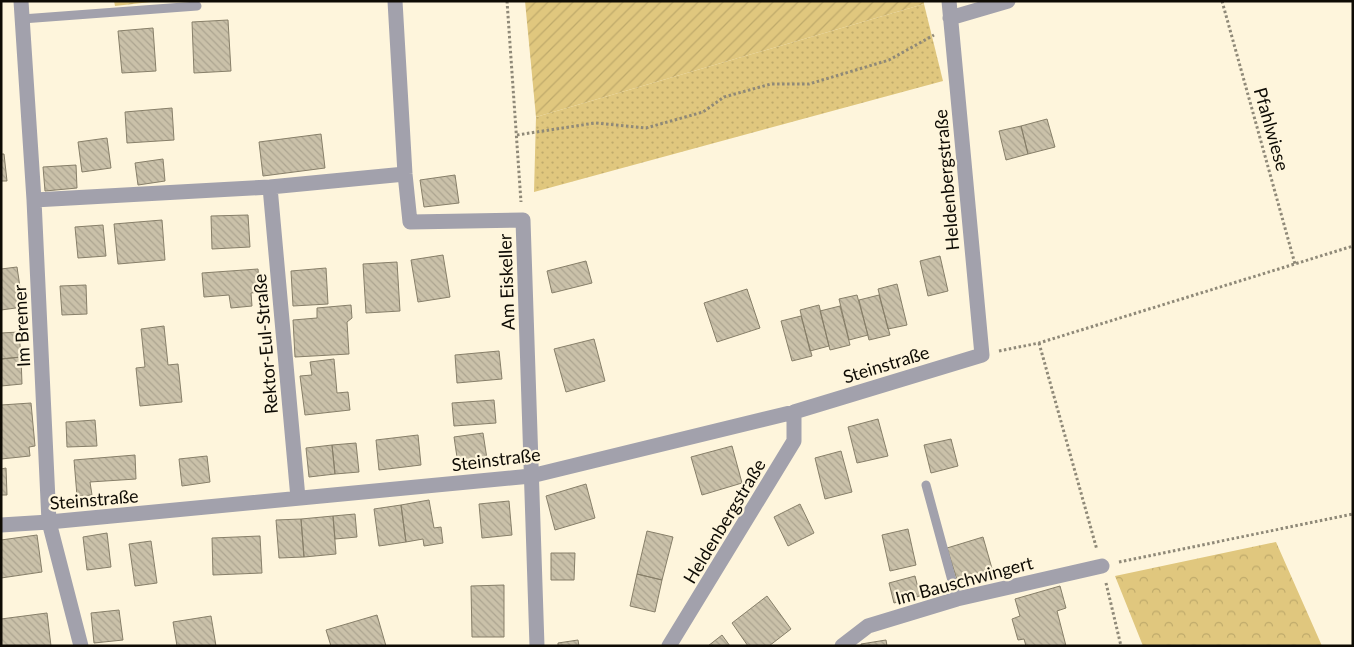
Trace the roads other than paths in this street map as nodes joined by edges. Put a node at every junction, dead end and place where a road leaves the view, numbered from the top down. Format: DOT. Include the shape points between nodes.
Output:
graph roads {
  1 [pos="21,1"];
  2 [pos="395,1"];
  3 [pos="949,1"];
  4 [pos="1008,1"];
  5 [pos="197,6"];
  6 [pos="22,19"];
  7 [pos="950,22"];
  8 [pos="404,174"];
  9 [pos="270,187"];
  10 [pos="34,200"];
  11 [pos="982,355"];
  12 [pos="794,412"];
  13 [pos="531,476"];
  14 [pos="926,485"];
  15 [pos="298,498"];
  16 [pos="49,522"];
  17 [pos="1,525"];
  18 [pos="1102,566"];
  19 [pos="957,599"];
  20 [pos="534,645"];
  21 [pos="81,646"];
  22 [pos="669,646"];
  23 [pos="842,646"];
  1 -- 6 [label="street, Im Bremer"];
  2 -- 8 [label="street, Am Eiskeller"];
  3 -- 7 [label="street, Heldenbergstraße"];
  4 -- 7 [label="street"];
  5 -- 6 [label="lane"];
  6 -- 10 [label="street, Im Bremer"];
  7 -- 11 [label="street, Heldenbergstraße"];
  8 -- 9 [label="street"];
  8 -- 13 [label="street, Am Eiskeller" via="410,222 523,220"];
  9 -- 10 [label="street"];
  9 -- 15 [label="street, Rektor-Eul-Straße"];
  10 -- 16 [label="street, Im Bremer"];
  11 -- 12 [label="street, Steinstraße"];
  12 -- 13 [label="street, Steinstraße"];
  12 -- 22 [label="street, Heldenbergstraße" via="794,441"];
  13 -- 15 [label="street, Steinstraße"];
  13 -- 20 [label="street, Am Eiskeller"];
  14 -- 19 [label="lane"];
  15 -- 16 [label="street, Steinstraße"];
  16 -- 17 [label="street, Steinstraße"];
  16 -- 21 [label="street, Im Bremer"];
  18 -- 19 [label="street, Im Bauschwingert"];
  19 -- 23 [label="street, Im Bauschwingert" via="868,626"];
}
